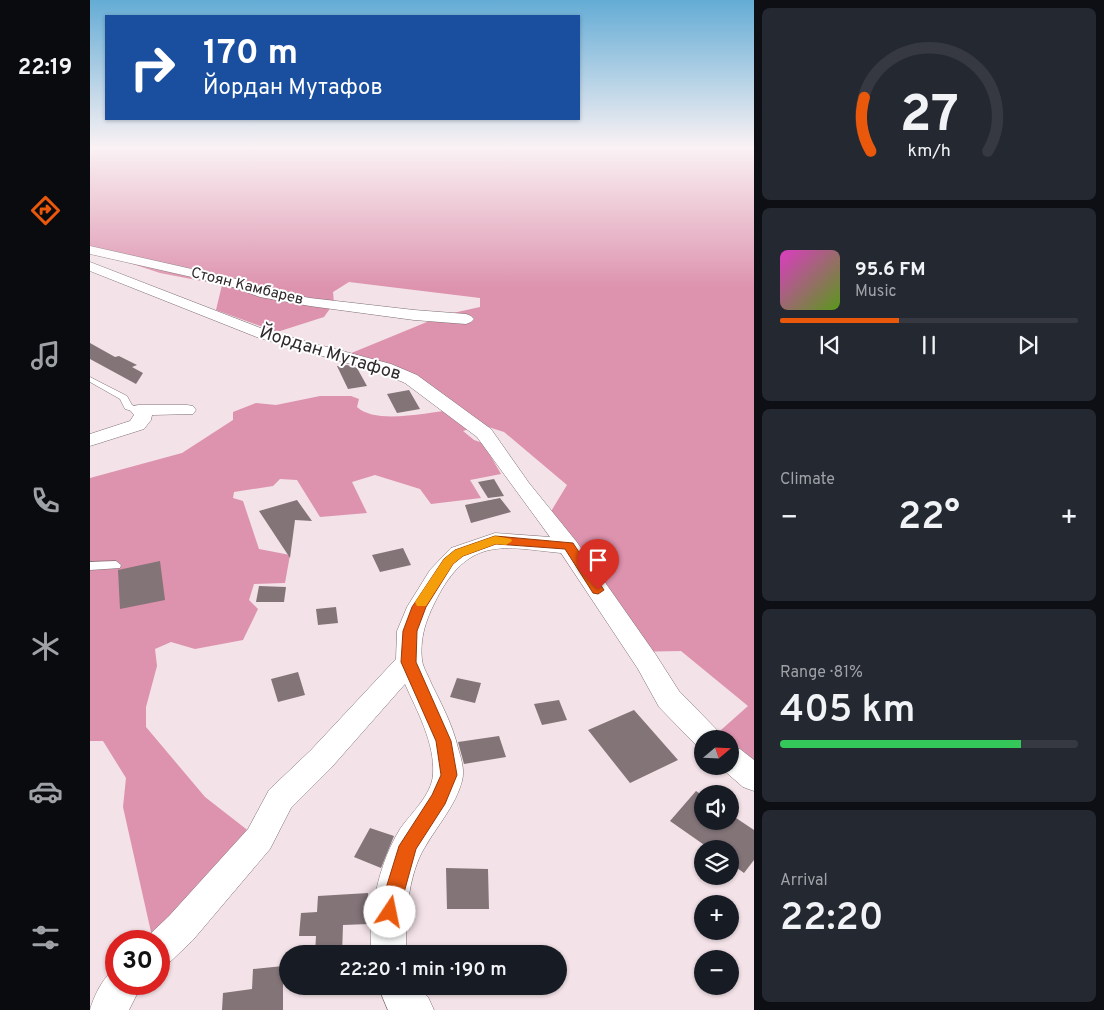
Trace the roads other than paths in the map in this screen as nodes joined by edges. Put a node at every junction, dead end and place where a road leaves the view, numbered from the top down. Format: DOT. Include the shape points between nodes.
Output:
graph roads {
  1 [pos="90,250"];
  2 [pos="90,266"];
  3 [pos="466,319"];
  4 [pos="90,379"];
  5 [pos="139,410"];
  6 [pos="187,410"];
  7 [pos="90,440"];
  8 [pos="568,546"];
  9 [pos="116,565"];
  10 [pos="90,566"];
  11 [pos="408,662"];
  12 [pos="699,730"];
  13 [pos="739,766"];
  14 [pos="754,778"];
  15 [pos="170,938"];
  16 [pos="388,945"];
  17 [pos="117,995"];
  18 [pos="400,995"];
  19 [pos="108,1010"];
  20 [pos="415,1010"];
  1 -- 3 [label="street, Стоян Камбарев" via="231,282 260,293 310,302"];
  2 -- 8 [label="street, Йордан Мутафов" via="265,335 385,368 411,380 484,433"];
  4 -- 5 [label="lane" via="124,398 128,407"];
  5 -- 6 [label="street"];
  5 -- 7 [label="street" via="143,414 137,425"];
  8 -- 11 [label="street" via="495,540 459,553 438,576 419,607 410,631"];
  8 -- 12 [label="street, Йордан Мутафов" via="669,699"];
  9 -- 10 [label="lane"];
  11 -- 15 [label="street" via="280,799 259,839"];
  11 -- 16 [label="street" via="443,741 449,775 439,799 408,846 392,898"];
  13 -- 14 [label="street"];
  17 -- 19 [label="street"];
  18 -- 20 [label="street"];
}
